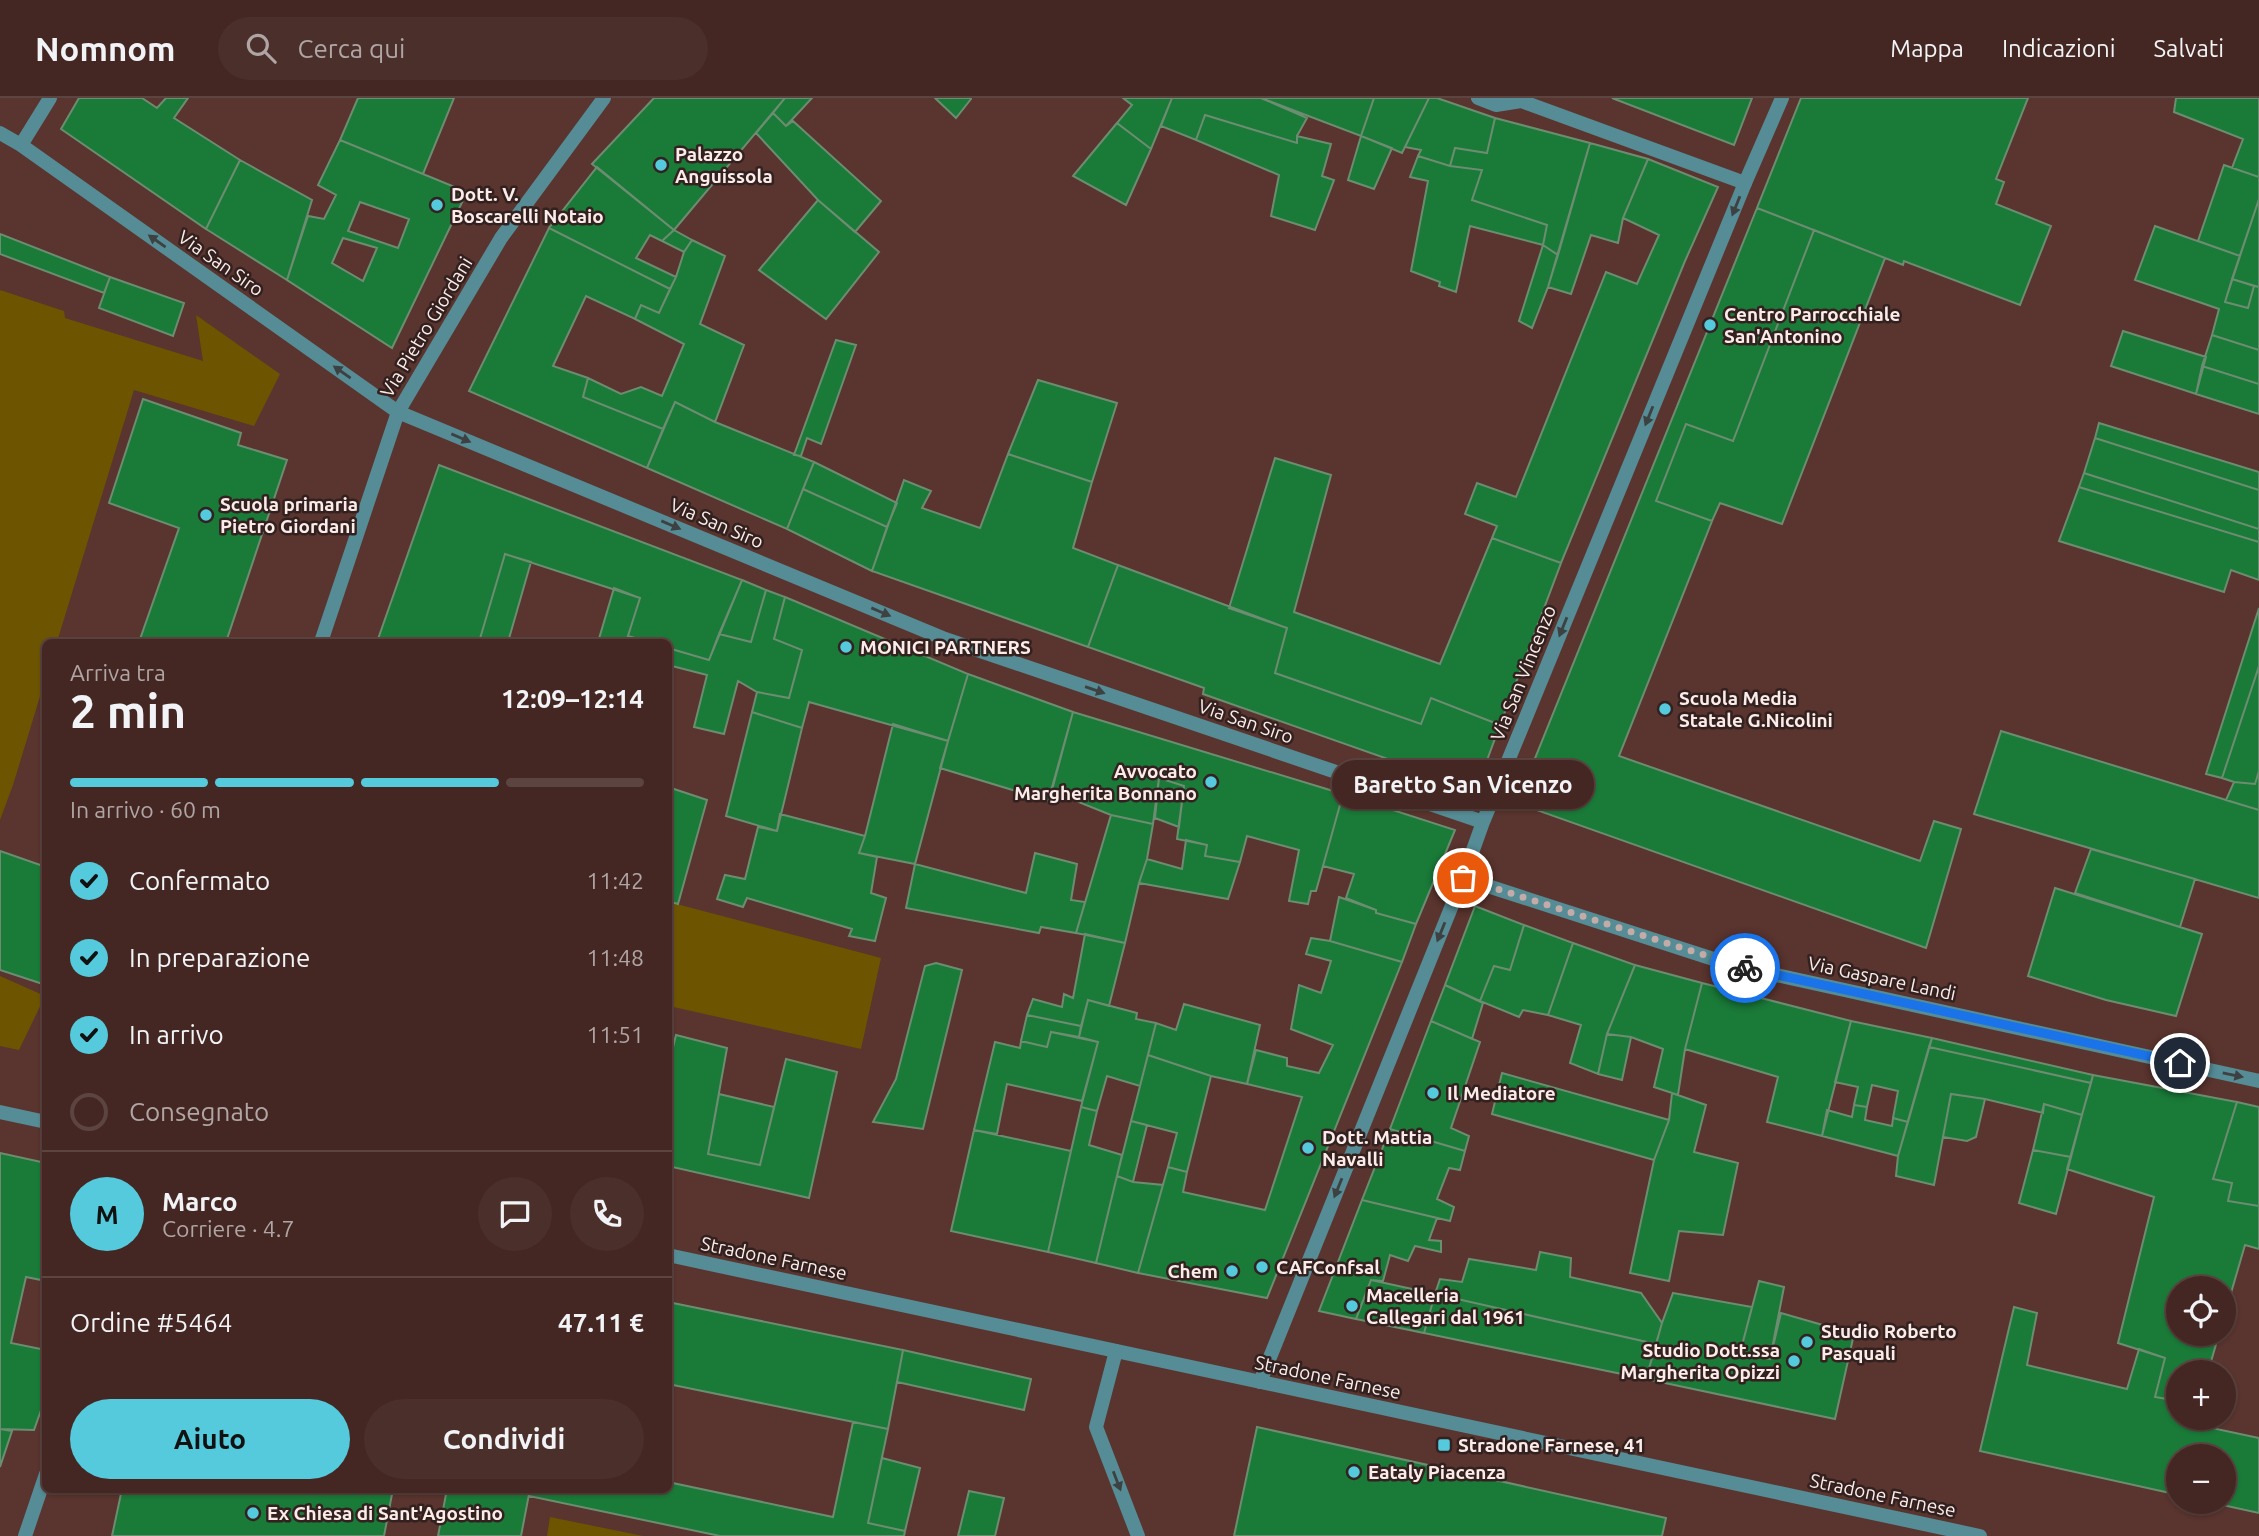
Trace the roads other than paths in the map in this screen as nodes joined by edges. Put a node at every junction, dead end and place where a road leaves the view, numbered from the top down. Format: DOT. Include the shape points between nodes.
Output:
graph roads {
  1 [pos="50,98"];
  2 [pos="604,98"];
  3 [pos="1478,98"];
  4 [pos="1782,98"];
  5 [pos="0,133"];
  6 [pos="21,145"];
  7 [pos="1745,183"];
  8 [pos="398,412"];
  9 [pos="322,639"];
  10 [pos="1483,822"];
  11 [pos="1463,878"];
  12 [pos="2259,1081"];
  13 [pos="0,1112"];
  14 [pos="42,1121"];
  15 [pos="672,1256"];
  16 [pos="1116,1351"];
  17 [pos="1260,1382"];
  18 [pos="42,1486"];
  19 [pos="25,1536"];
  20 [pos="1138,1536"];
  21 [pos="1980,1536"];
  1 -- 6 [label="street"];
  2 -- 8 [label="street, Via Pietro Giordani" via="501,238"];
  3 -- 7 [label="street" via="1496,105 1521,101"];
  4 -- 7 [label="street, Via San Vincenzo"];
  5 -- 6 [label="street, Via San Siro"];
  8 -- 6 [label="street, Via San Siro, one-way"];
  7 -- 10 [label="street, Via San Vincenzo, one-way"];
  8 -- 9 [label="street, Via Pietro Giordani"];
  8 -- 10 [label="street, Via San Siro, one-way" via="945,639"];
  10 -- 11 [label="street, Via San Vincenzo"];
  11 -- 12 [label="street, Via Gaspare Landi, one-way" via="1735,966"];
  11 -- 17 [label="street, Via San Vincenzo, one-way"];
  13 -- 14 [label="street"];
  15 -- 16 [label="street, Stradone Farnese"];
  16 -- 17 [label="street, Stradone Farnese"];
  16 -- 20 [label="street, one-way" via="1096,1427"];
  17 -- 21 [label="street, Stradone Farnese"];
  18 -- 19 [label="street"];
}
